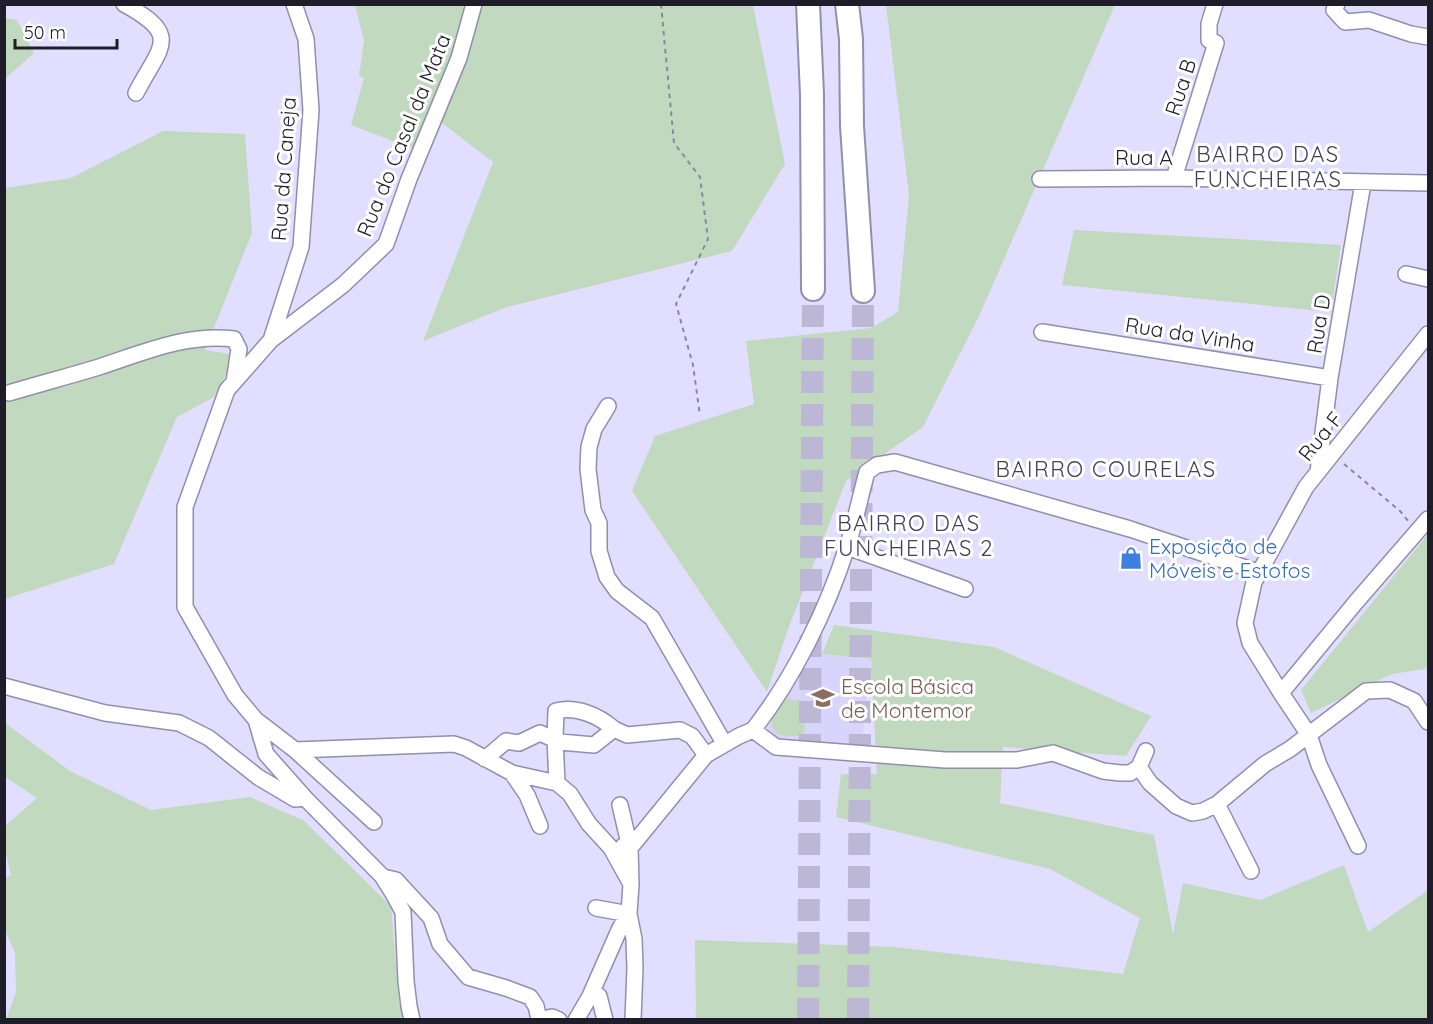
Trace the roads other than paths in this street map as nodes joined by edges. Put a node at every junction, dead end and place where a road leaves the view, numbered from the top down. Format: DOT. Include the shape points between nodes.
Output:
graph roads {
  1 [pos="124,4"];
  2 [pos="474,4"];
  3 [pos="808,4"];
  4 [pos="847,4"];
  5 [pos="862,4"];
  6 [pos="1215,4"];
  7 [pos="1337,4"];
  8 [pos="294,5"];
  9 [pos="1428,37"];
  10 [pos="136,93"];
  11 [pos="854,150"];
  12 [pos="1174,177"];
  13 [pos="1040,179"];
  14 [pos="1363,183"];
  15 [pos="1428,183"];
  16 [pos="1406,274"];
  17 [pos="1428,279"];
  18 [pos="813,289"];
  19 [pos="863,291"];
  20 [pos="1042,332"];
  21 [pos="1428,334"];
  22 [pos="271,340"];
  23 [pos="1330,378"];
  24 [pos="234,382"];
  25 [pos="9,393"];
  26 [pos="608,406"];
  27 [pos="1318,472"];
  28 [pos="1428,519"];
  29 [pos="847,548"];
  30 [pos="1258,572"];
  31 [pos="964,589"];
  32 [pos="4,686"];
  33 [pos="1281,693"];
  34 [pos="256,720"];
  35 [pos="1428,722"];
  36 [pos="614,729"];
  37 [pos="753,730"];
  38 [pos="1309,735"];
  39 [pos="555,738"];
  40 [pos="724,743"];
  41 [pos="295,750"];
  42 [pos="1146,751"];
  43 [pos="706,755"];
  44 [pos="485,759"];
  45 [pos="1139,767"];
  46 [pos="512,773"];
  47 [pos="557,783"];
  48 [pos="305,798"];
  49 [pos="1217,804"];
  50 [pos="620,806"];
  51 [pos="374,822"];
  52 [pos="540,826"];
  53 [pos="602,839"];
  54 [pos="1358,846"];
  55 [pos="630,848"];
  56 [pos="1251,871"];
  57 [pos="382,876"];
  58 [pos="631,884"];
  59 [pos="596,908"];
  60 [pos="629,914"];
  61 [pos="592,992"];
  62 [pos="539,1019"];
  63 [pos="412,1020"];
  64 [pos="560,1020"];
  65 [pos="576,1020"];
  66 [pos="604,1020"];
  67 [pos="633,1020"];
  1 -- 10 [label="street" via="157,26 162,38 159,55"];
  2 -- 22 [label="street, Rua do Casal da Mata" via="459,57 386,244 343,285"];
  3 -- 18 [label="highway"];
  4 -- 11 [label="highway"];
  5 -- 11 [label="highway" via="861,91"];
  6 -- 12 [label="street, Rua B" via="1209,40 1216,43"];
  7 -- 9 [label="street" via="1334,10 1345,22 1369,20"];
  8 -- 22 [label="street, Rua da Caneja" via="306,39 311,110 301,247"];
  11 -- 19 [label="highway"];
  12 -- 13 [label="street, Rua A"];
  12 -- 14 [label="street, Rua A"];
  14 -- 15 [label="street, Rua A"];
  14 -- 23 [label="street, Rua D"];
  16 -- 17 [label="street"];
  20 -- 23 [label="street, Rua da Vinha"];
  21 -- 27 [label="street, Rua F"];
  22 -- 24 [label="street, Rua da Caneja"];
  23 -- 27 [label="street, Rua D"];
  24 -- 25 [label="street" via="239,349 234,339 224,338 168,343"];
  24 -- 34 [label="street, Rua da Caneja" via="227,390 185,507 184,607 235,695"];
  26 -- 40 [label="street" via="594,429 588,469 604,568 617,591 652,618"];
  27 -- 30 [label="street, Rua F"];
  28 -- 33 [label="street"];
  29 -- 30 [label="street" via="867,472 877,465 895,462 1130,529"];
  29 -- 31 [label="street"];
  29 -- 37 [label="street" via="814,630 773,704"];
  30 -- 33 [label="street, Rua F" via="1245,623 1250,643"];
  32 -- 48 [label="street" via="105,713 178,723 210,738 258,777 295,800"];
  33 -- 38 [label="street, Rua F"];
  34 -- 41 [label="street"];
  34 -- 48 [label="street" via="266,753"];
  35 -- 38 [label="street" via="1414,701 1390,690 1366,691"];
  36 -- 39 [label="street" via="594,744 560,742"];
  36 -- 39 [label="street" via="604,720 583,712 562,710 556,711"];
  36 -- 43 [label="street" via="627,735 680,730 692,736"];
  37 -- 40 [label="street"];
  37 -- 45 [label="street" via="776,747 840,754 1017,760 1053,753 1103,771 1130,773"];
  38 -- 49 [label="street" via="1265,764"];
  38 -- 54 [label="street, Rua F"];
  39 -- 44 [label="street" via="540,733 519,743 506,741"];
  39 -- 47 [label="street"];
  40 -- 43 [label="street"];
  41 -- 44 [label="street" via="454,744"];
  41 -- 51 [label="street"];
  42 -- 45 [label="street"];
  43 -- 55 [label="street"];
  44 -- 46 [label="street"];
  45 -- 49 [label="street" via="1150,783 1176,806 1192,813"];
  46 -- 47 [label="street"];
  46 -- 52 [label="street"];
  47 -- 53 [label="street"];
  48 -- 57 [label="street"];
  49 -- 56 [label="street"];
  50 -- 55 [label="street"];
  53 -- 55 [label="street"];
  53 -- 58 [label="street"];
  55 -- 58 [label="street"];
  57 -- 62 [label="street" via="396,880 431,918 440,944 468,977 530,998"];
  57 -- 63 [label="street" via="403,912"];
  58 -- 60 [label="street"];
  59 -- 60 [label="street"];
  60 -- 61 [label="street"];
  60 -- 67 [label="street" via="634,939"];
  61 -- 65 [label="street"];
  61 -- 66 [label="street" via="599,996"];
  62 -- 64 [label="street"];
}
